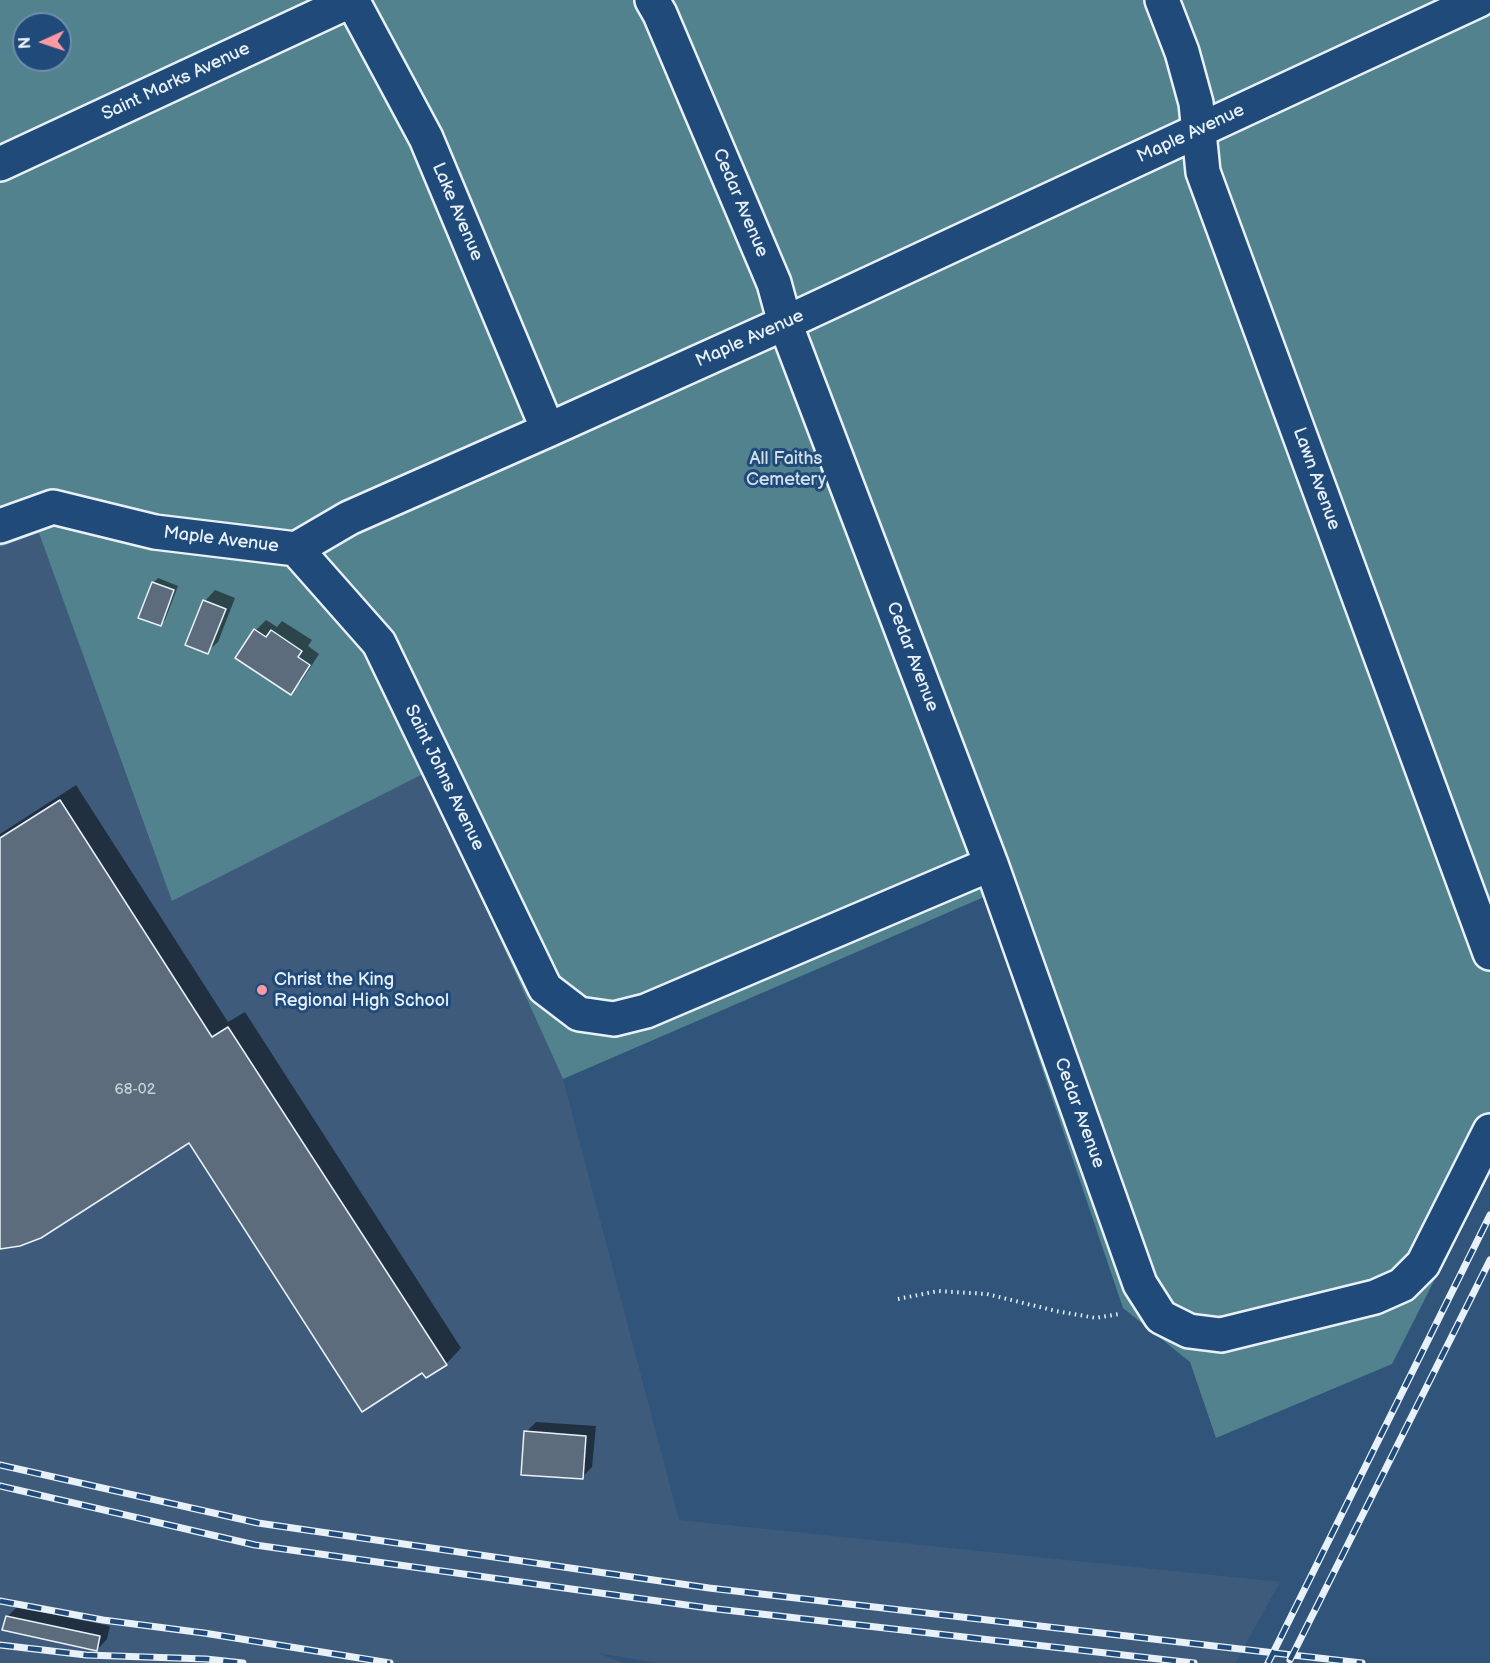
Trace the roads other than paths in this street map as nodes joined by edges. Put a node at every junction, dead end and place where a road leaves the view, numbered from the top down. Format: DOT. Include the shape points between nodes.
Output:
graph roads {
  1 [pos="352,0"];
  2 [pos="652,0"];
  3 [pos="1162,0"];
  4 [pos="1479,0"];
  5 [pos="1199,131"];
  6 [pos="0,164"];
  7 [pos="785,323"];
  8 [pos="548,430"];
  9 [pos="0,526"];
  10 [pos="296,549"];
  11 [pos="991,864"];
  12 [pos="1490,953"];
  13 [pos="1490,1131"];
  1 -- 6 [label="lane, Saint Marks Avenue"];
  1 -- 8 [label="lane, Lake Avenue" via="426,138"];
  2 -- 7 [label="lane, Cedar Avenue" via="774,283"];
  3 -- 5 [label="lane, Lawn Avenue" via="1182,52"];
  4 -- 5 [label="lane, Maple Avenue"];
  5 -- 7 [label="lane, Maple Avenue"];
  5 -- 12 [label="lane, Lawn Avenue" via="1203,172"];
  7 -- 8 [label="lane, Maple Avenue"];
  7 -- 11 [label="lane, Cedar Avenue"];
  8 -- 10 [label="lane, Maple Avenue" via="349,518"];
  9 -- 10 [label="lane, Maple Avenue" via="53,507 155,532"];
  10 -- 11 [label="lane, Saint Johns Avenue" via="379,643 545,988 579,1014 614,1019 646,1011"];
  11 -- 13 [label="lane, Cedar Avenue" via="1140,1284 1161,1317 1189,1331 1221,1335 1376,1297 1402,1286 1423,1264"];
}
